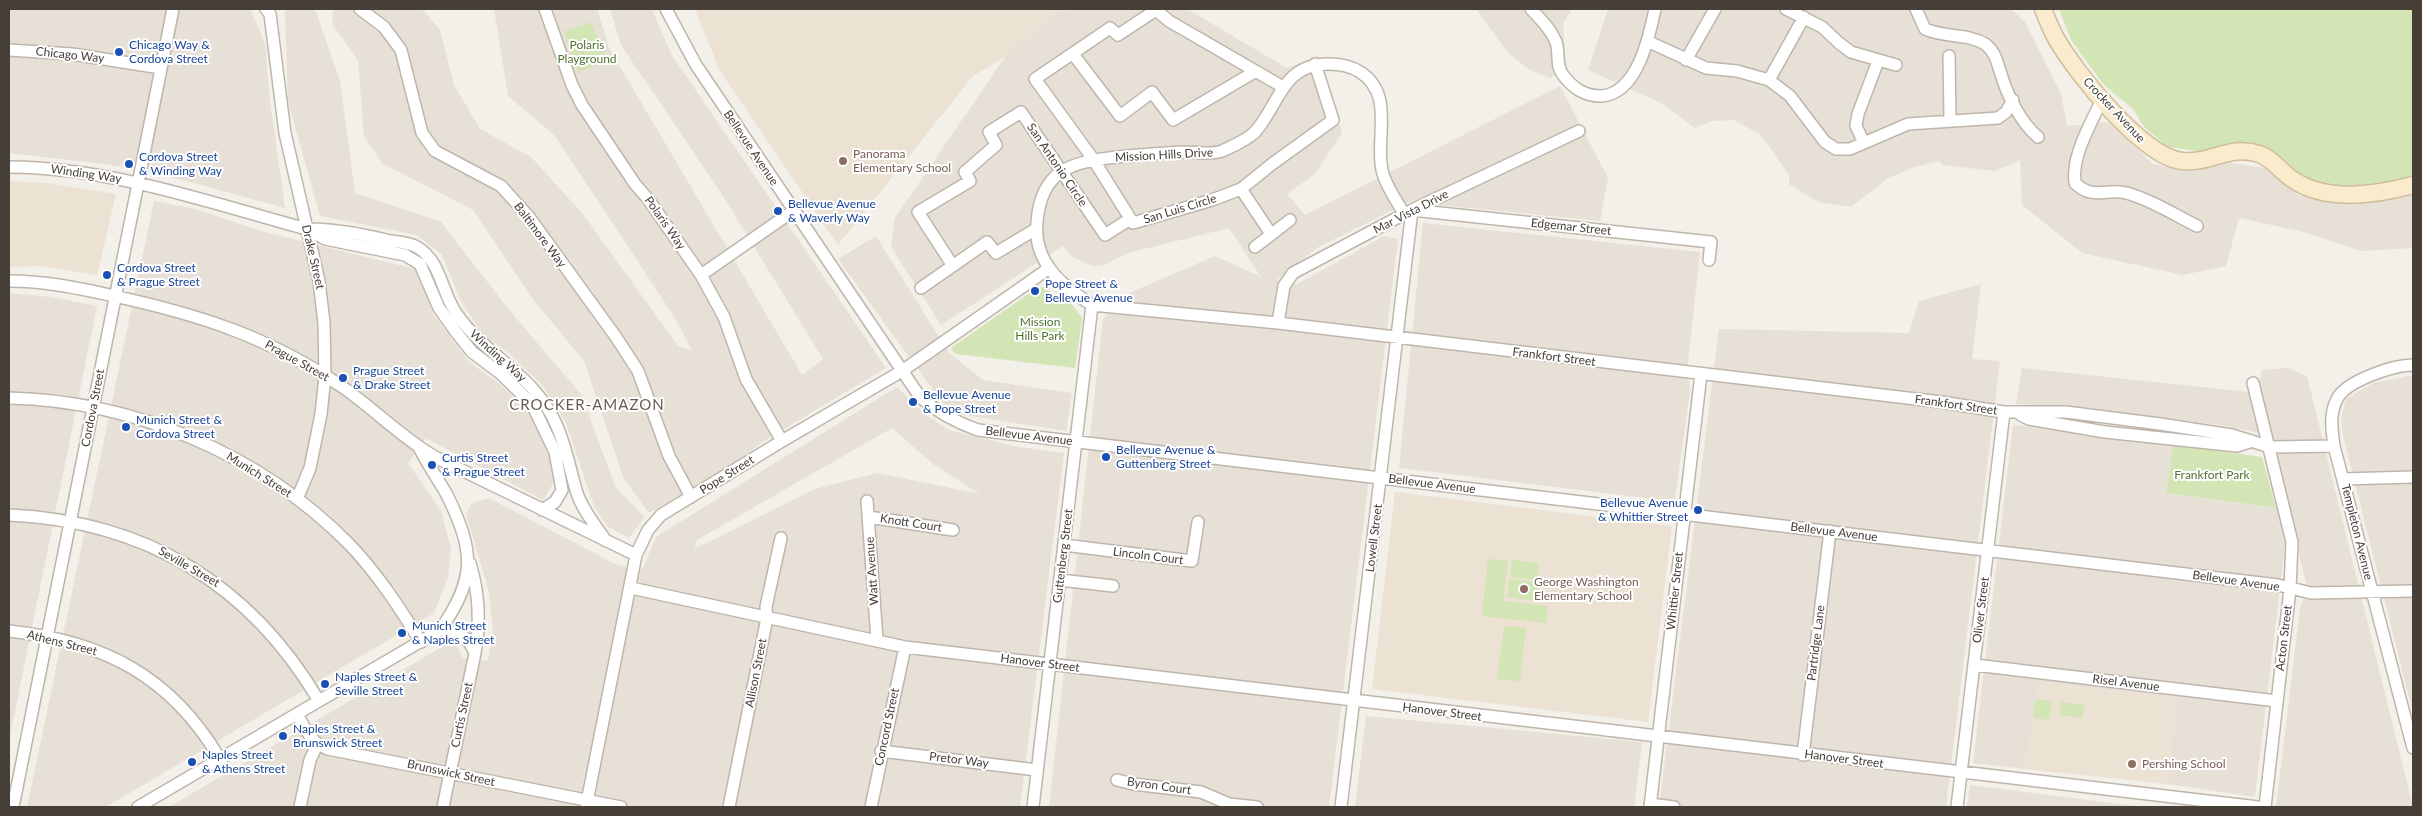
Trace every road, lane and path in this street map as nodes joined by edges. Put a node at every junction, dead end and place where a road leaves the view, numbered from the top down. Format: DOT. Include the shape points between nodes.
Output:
graph roads {
  1 [pos="173,9"];
  2 [pos="360,9"];
  3 [pos="545,9"];
  4 [pos="666,9"];
  5 [pos="1531,9"];
  6 [pos="1655,9"];
  7 [pos="1715,9"];
  8 [pos="1786,9"];
  9 [pos="1916,9"];
  10 [pos="2043,9"];
  11 [pos="270,11"];
  12 [pos="1804,17"];
  13 [pos="1647,40"];
  14 [pos="9,50"];
  15 [pos="1073,54"];
  16 [pos="1949,56"];
  17 [pos="1686,60"];
  18 [pos="1878,60"];
  19 [pos="1315,64"];
  20 [pos="1896,65"];
  21 [pos="161,68"];
  22 [pos="1256,71"];
  23 [pos="1769,80"];
  24 [pos="1283,87"];
  25 [pos="2102,99"];
  26 [pos="2013,100"];
  27 [pos="1950,119"];
  28 [pos="1579,131"];
  29 [pos="2038,137"];
  30 [pos="1864,143"];
  31 [pos="1093,160"];
  32 [pos="9,167"];
  33 [pos="1061,170"];
  34 [pos="138,181"];
  35 [pos="2413,185"];
  36 [pos="1241,189"];
  37 [pos="793,211"];
  38 [pos="1408,212"];
  39 [pos="1130,219"];
  40 [pos="1290,220"];
  41 [pos="2197,226"];
  42 [pos="307,229"];
  43 [pos="1036,229"];
  44 [pos="1271,234"];
  45 [pos="1255,246"];
  46 [pos="1709,260"];
  47 [pos="953,266"];
  48 [pos="1048,268"];
  49 [pos="701,275"];
  50 [pos="9,281"];
  51 [pos="922,288"];
  52 [pos="115,296"];
  53 [pos="1092,305"];
  54 [pos="1278,324"];
  55 [pos="1397,338"];
  56 [pos="2413,365"];
  57 [pos="902,371"];
  58 [pos="1701,374"];
  59 [pos="324,376"];
  60 [pos="2254,383"];
  61 [pos="9,398"];
  62 [pos="92,408"];
  63 [pos="2010,412"];
  64 [pos="782,440"];
  65 [pos="1077,441"];
  66 [pos="2334,446"];
  67 [pos="2270,447"];
  68 [pos="420,449"];
  69 [pos="2413,477"];
  70 [pos="1381,478"];
  71 [pos="2343,479"];
  72 [pos="691,497"];
  73 [pos="297,499"];
  74 [pos="867,501"];
  75 [pos="542,510"];
  76 [pos="1684,514"];
  77 [pos="9,515"];
  78 [pos="869,517"];
  79 [pos="70,522"];
  80 [pos="1198,522"];
  81 [pos="953,530"];
  82 [pos="1830,531"];
  83 [pos="781,538"];
  84 [pos="607,542"];
  85 [pos="1064,545"];
  86 [pos="1988,550"];
  87 [pos="636,555"];
  88 [pos="469,561"];
  89 [pos="1060,580"];
  90 [pos="1113,586"];
  91 [pos="631,588"];
  92 [pos="2290,588"];
  93 [pos="2372,592"];
  94 [pos="2413,592"];
  95 [pos="767,618"];
  96 [pos="440,630"];
  97 [pos="9,631"];
  98 [pos="47,638"];
  99 [pos="877,640"];
  100 [pos="421,642"];
  101 [pos="905,646"];
  102 [pos="475,652"];
  103 [pos="1051,664"];
  104 [pos="1975,665"];
  105 [pos="2277,700"];
  106 [pos="319,701"];
  107 [pos="1354,701"];
  108 [pos="2409,711"];
  109 [pos="297,714"];
  110 [pos="1658,735"];
  111 [pos="317,745"];
  112 [pos="2413,748"];
  113 [pos="881,751"];
  114 [pos="1803,755"];
  115 [pos="220,759"];
  116 [pos="1038,770"];
  117 [pos="450,772"];
  118 [pos="1961,773"];
  119 [pos="1118,780"];
  120 [pos="587,804"];
  121 [pos="1650,805"];
  122 [pos="13,807"];
  123 [pos="138,807"];
  124 [pos="300,807"];
  125 [pos="443,807"];
  126 [pos="621,807"];
  127 [pos="729,807"];
  128 [pos="871,807"];
  129 [pos="1033,807"];
  130 [pos="1257,807"];
  131 [pos="1341,807"];
  132 [pos="1674,807"];
  133 [pos="1957,807"];
  134 [pos="2258,807"];
  135 [pos="2265,807"];
  1 -- 21 [label="street, Cordova Street"];
  2 -- 72 [label="street, Baltimore Way" via="384,27 401,50 422,133 435,151 501,186 529,218 616,337 638,371 668,456"];
  3 -- 49 [label="street, Polaris Way" via="582,105"];
  4 -- 37 [label="street, Bellevue Avenue" via="696,64"];
  5 -- 13 [label="street" via="1552,34 1558,50 1558,68 1587,95 1611,94 1625,86"];
  6 -- 13 [label="street"];
  7 -- 17 [label="street"];
  8 -- 12 [label="street"];
  9 -- 26 [label="street" via="1926,29 1933,33 1972,38 1987,46 1998,61 2000,74"];
  10 -- 25 [label="street, Crocker Avenue" via="2057,40"];
  11 -- 42 [label="street, Drake Street" via="286,139"];
  12 -- 18 [label="street" via="1822,27 1848,50"];
  12 -- 23 [label="street"];
  13 -- 17 [label="street"];
  14 -- 21 [label="street, Chicago Way" via="72,54"];
  15 -- 22 [label="street" via="1110,28 1118,35 1156,10 1169,21"];
  15 -- 22 [label="street" via="1120,116 1152,92 1173,120"];
  15 -- 31 [label="street, San Luis Circle" via="1035,79"];
  16 -- 27 [label="street"];
  17 -- 23 [label="street" via="1706,68 1737,71"];
  18 -- 20 [label="street"];
  18 -- 30 [label="street" via="1858,114 1856,126"];
  19 -- 24 [label="street, Mission Hills Drive" via="1298,72"];
  19 -- 36 [label="street, San Luis Circle" via="1333,120"];
  19 -- 38 [label="street" via="1339,64 1361,72 1378,92 1383,113 1379,141 1382,172"];
  21 -- 34 [label="street, Cordova Street"];
  22 -- 24 [label="street"];
  23 -- 30 [label="street" via="1790,96 1830,147 1842,150"];
  24 -- 31 [label="street, Mission Hills Drive" via="1254,132 1221,152 1156,153"];
  25 -- 35 [label="street, Crocker Avenue" via="2149,148 2174,161 2193,163 2246,149 2264,155 2291,179 2320,192 2387,192"];
  25 -- 41 [label="street" via="2076,161 2076,183 2087,193 2115,191 2130,194"];
  26 -- 27 [label="street" via="1998,118"];
  26 -- 29 [label="street" via="2030,130"];
  27 -- 30 [label="street" via="1908,124"];
  28 -- 38 [label="street, Mar Vista Drive"];
  31 -- 33 [label="street, Mission Hills Drive" via="1074,163"];
  31 -- 39 [label="street, San Luis Circle"];
  32 -- 34 [label="street, Winding Way" via="81,172"];
  33 -- 39 [label="street, San Antonio Circle" via="1105,235"];
  33 -- 43 [label="street, Mission Hills Drive" via="1044,190"];
  33 -- 47 [label="street, San Antonio Circle" via="1021,112 989,132 996,145 966,172 970,181 918,212"];
  34 -- 42 [label="street, Winding Way"];
  34 -- 52 [label="street, Cordova Street"];
  36 -- 39 [label="street, San Luis Circle" via="1132,223"];
  36 -- 44 [label="street"];
  37 -- 49 [label="street"];
  37 -- 57 [label="street, Bellevue Avenue"];
  38 -- 46 [label="street, Edgemar Street" via="1711,242"];
  38 -- 54 [label="street, Mar Vista Drive" via="1293,273 1284,286"];
  38 -- 55 [label="street, Lowell Street"];
  40 -- 44 [label="street"];
  42 -- 59 [label="street, Drake Street" via="322,301"];
  42 -- 75 [label="street, Winding Way" via="325,239 405,254 420,264 439,308 456,332 472,352 532,404 555,452 562,490 555,502"];
  42 -- 84 [label="street, Winding Way" via="330,229 415,246 429,256 438,269 443,290 456,313 475,336 542,397 556,424 577,494"];
  43 -- 47 [label="street" via="996,253 987,242"];
  43 -- 48 [label="street, Mission Hills Drive" via="1039,248"];
  44 -- 45 [label="street"];
  47 -- 51 [label="street"];
  48 -- 53 [label="street, Mission Hills Drive" via="1066,288"];
  48 -- 57 [label="street, Pope Street"];
  49 -- 64 [label="street, Polaris Way" via="724,317 746,379"];
  50 -- 52 [label="street, Prague Street" via="65,286"];
  52 -- 59 [label="street, Prague Street" via="216,322 272,346"];
  52 -- 62 [label="street, Cordova Street"];
  53 -- 54 [label="street, Frankfort Street"];
  53 -- 65 [label="street, Guttenberg Street"];
  54 -- 55 [label="street, Frankfort Street"];
  55 -- 58 [label="street, Frankfort Street"];
  55 -- 70 [label="street, Lowell Street"];
  56 -- 66 [label="street, Templeton Avenue" via="2379,372 2357,381 2337,399 2332,420"];
  57 -- 64 [label="street, Pope Street"];
  57 -- 65 [label="street, Bellevue Avenue" via="920,397 936,412 955,422 978,430"];
  58 -- 63 [label="street, Frankfort Street"];
  58 -- 76 [label="street, Whittier Street"];
  59 -- 68 [label="street, Prague Street"];
  59 -- 73 [label="street, Drake Street" via="321,414 310,468"];
  60 -- 67 [label="street, Acton Street"];
  61 -- 62 [label="street, Munich Street"];
  62 -- 73 [label="street, Munich Street" via="200,441 258,471"];
  62 -- 79 [label="street, Cordova Street"];
  63 -- 67 [label="street, Frankfort Street" via="2029,419 2105,432 2237,446 2252,441"];
  63 -- 86 [label="street, Oliver Street"];
  64 -- 72 [label="street, Pope Street"];
  65 -- 70 [label="street, Bellevue Avenue"];
  65 -- 85 [label="street, Guttenberg Street"];
  66 -- 67 [label="street, Frankfort Street"];
  66 -- 71 [label="street, Templeton Avenue"];
  67 -- 92 [label="street, Acton Street" via="2292,542"];
  68 -- 75 [label="street, Prague Street"];
  68 -- 88 [label="street, Curtis Street" via="446,494 466,541"];
  69 -- 71 [label="street"];
  70 -- 76 [label="street, Bellevue Avenue"];
  70 -- 107 [label="street, Lowell Street"];
  71 -- 93 [label="street, Templeton Avenue"];
  72 -- 87 [label="street, Pope Street" via="661,515 648,530"];
  73 -- 100 [label="street, Munich Street" via="332,528 364,562"];
  74 -- 78 [label="street, Watt Avenue"];
  75 -- 84 [label="street, Prague Street"];
  76 -- 82 [label="street, Bellevue Avenue"];
  76 -- 110 [label="street, Whittier Street"];
  77 -- 79 [label="street, Seville Street"];
  78 -- 81 [label="street, Knott Court"];
  78 -- 99 [label="street, Watt Avenue"];
  79 -- 98 [label="street, Cordova Street"];
  79 -- 106 [label="street, Seville Street" via="143,542 216,582 247,608 276,639"];
  80 -- 85 [label="street, Lincoln Court" via="1192,561"];
  82 -- 86 [label="street, Bellevue Avenue"];
  82 -- 114 [label="street, Partridge Lane"];
  83 -- 95 [label="street, Allison Street" via="766,607"];
  84 -- 87 [label="street, Prague Street"];
  85 -- 89 [label="street, Guttenberg Street"];
  86 -- 92 [label="street, Bellevue Avenue"];
  86 -- 104 [label="street, Oliver Street"];
  87 -- 91 [label="street, Pope Street"];
  88 -- 96 [label="street, Curtis Street" via="458,600"];
  88 -- 102 [label="street, Curtis Street" via="479,610"];
  89 -- 90 [label="street"];
  89 -- 103 [label="street, Guttenberg Street"];
  91 -- 95 [label="street, Hanover Street"];
  91 -- 120 [label="street, Pope Street"];
  92 -- 93 [label="street, Bellevue Avenue" via="2311,593"];
  92 -- 105 [label="street, Acton Street"];
  93 -- 94 [label="street, Bellevue Avenue"];
  93 -- 108 [label="street, Templeton Avenue"];
  95 -- 99 [label="street, Hanover Street"];
  95 -- 127 [label="street, Allison Street"];
  96 -- 100 [label="street"];
  96 -- 102 [label="street" via="463,635"];
  97 -- 98 [label="street, Athens Street"];
  98 -- 115 [label="street, Athens Street" via="100,652 154,681 185,709"];
  98 -- 122 [label="street, Cordova Street"];
  99 -- 101 [label="street, Hanover Street"];
  100 -- 106 [label="street"];
  101 -- 103 [label="street, Hanover Street"];
  101 -- 113 [label="street, Concord Street"];
  102 -- 117 [label="street, Curtis Street"];
  103 -- 107 [label="street, Hanover Street"];
  103 -- 116 [label="street, Guttenberg Street"];
  104 -- 105 [label="street, Risel Avenue"];
  104 -- 118 [label="street, Oliver Street"];
  105 -- 135 [label="street, Acton Street"];
  106 -- 109 [label="street"];
  107 -- 110 [label="street, Hanover Street"];
  107 -- 131 [label="street, Lowell Street"];
  108 -- 112 [label="street, Templeton Avenue"];
  109 -- 111 [label="street"];
  109 -- 115 [label="street"];
  110 -- 114 [label="street, Hanover Street"];
  110 -- 121 [label="street, Whittier Street"];
  111 -- 117 [label="street, Brunswick Street"];
  111 -- 124 [label="street" via="310,760"];
  113 -- 116 [label="street, Pretor Way"];
  113 -- 128 [label="street, Concord Street"];
  114 -- 118 [label="street, Hanover Street"];
  115 -- 123 [label="street"];
  116 -- 129 [label="street, Guttenberg Street"];
  117 -- 120 [label="street, Brunswick Street"];
  117 -- 125 [label="street, Curtis Street"];
  118 -- 133 [label="street, Oliver Street"];
  118 -- 134 [label="street, Hanover Street"];
  119 -- 130 [label="street, Byron Court" via="1201,792 1229,804"];
  120 -- 126 [label="street, Brunswick Street"];
  121 -- 132 [label="street"];
}
